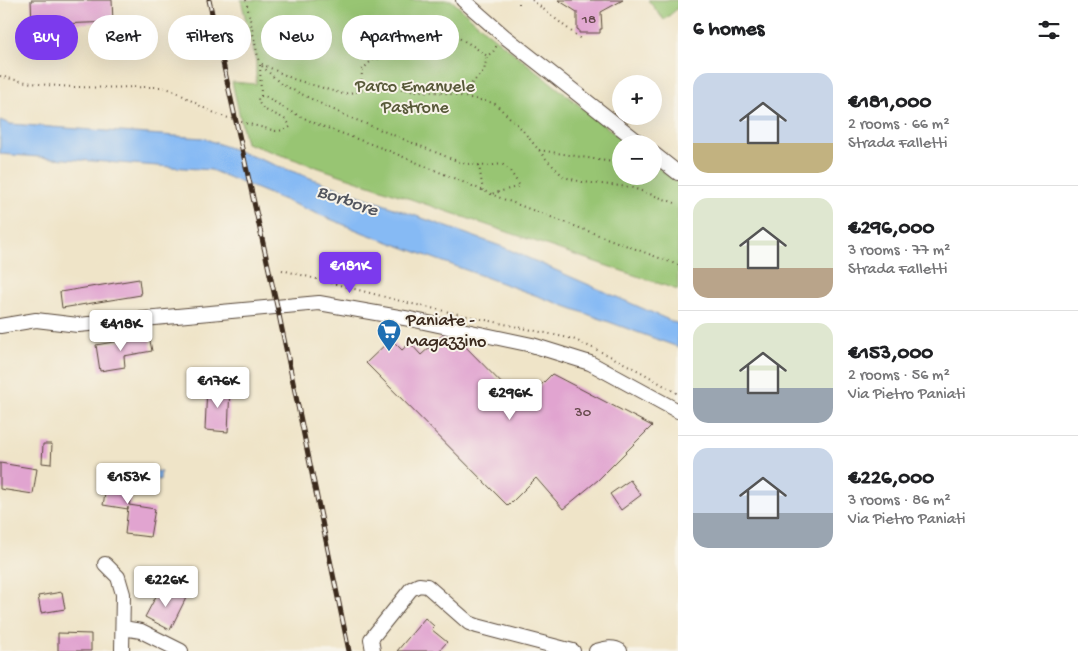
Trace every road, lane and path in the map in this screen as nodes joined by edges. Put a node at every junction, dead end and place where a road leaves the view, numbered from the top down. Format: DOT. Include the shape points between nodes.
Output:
graph roads {
  1 [pos="246,0"];
  2 [pos="463,0"];
  3 [pos="519,0"];
  4 [pos="532,0"];
  5 [pos="519,4"];
  6 [pos="582,40"];
  7 [pos="500,41"];
  8 [pos="487,56"];
  9 [pos="260,63"];
  10 [pos="0,76"];
  11 [pos="361,91"];
  12 [pos="460,95"];
  13 [pos="261,96"];
  14 [pos="630,135"];
  15 [pos="539,150"];
  16 [pos="662,160"];
  17 [pos="612,162"];
  18 [pos="479,165"];
  19 [pos="678,173"];
  20 [pos="483,191"];
  21 [pos="491,194"];
  22 [pos="678,204"];
  23 [pos="678,265"];
  24 [pos="0,326"];
  25 [pos="678,411"];
  26 [pos="105,564"];
  27 [pos="123,628"];
  28 [pos="122,651"];
  29 [pos="181,651"];
  30 [pos="373,651"];
  31 [pos="573,651"];
  32 [pos="596,651"];
  33 [pos="620,651"];
  1 -- 9 [label="path"];
  2 -- 14 [label="street"];
  3 -- 5 [label="path"];
  4 -- 6 [label="path"];
  7 -- 8 [label="path"];
  8 -- 11 [label="path" via="452,34 433,32 417,45 395,55 372,60 362,70"];
  8 -- 12 [label="path" via="484,71"];
  9 -- 11 [label="path" via="293,79 343,94"];
  9 -- 13 [label="path"];
  9 -- 18 [label="path" via="281,84 344,115 462,163"];
  10 -- 13 [label="path" via="46,86 162,88 219,115 245,123 276,131 290,127 280,116 259,104"];
  11 -- 12 [label="path" via="408,90"];
  12 -- 15 [label="path" via="494,103"];
  13 -- 20 [label="path" via="319,125"];
  15 -- 17 [label="path"];
  15 -- 22 [label="path" via="564,177 630,187"];
  16 -- 19 [label="street"];
  18 -- 20 [label="path"];
  18 -- 21 [label="path" via="502,164 520,186"];
  20 -- 21 [label="path"];
  21 -- 23 [label="path"];
  24 -- 25 [label="street" via="36,320 78,325 319,303 532,344 590,363"];
  26 -- 27 [label="street" via="118,577 123,594"];
  27 -- 28 [label="street"];
  27 -- 29 [label="street" via="141,632"];
  30 -- 31 [label="street" via="370,639 411,589 419,585 427,586 469,623"];
  32 -- 33 [label="street" via="612,648"];
}
